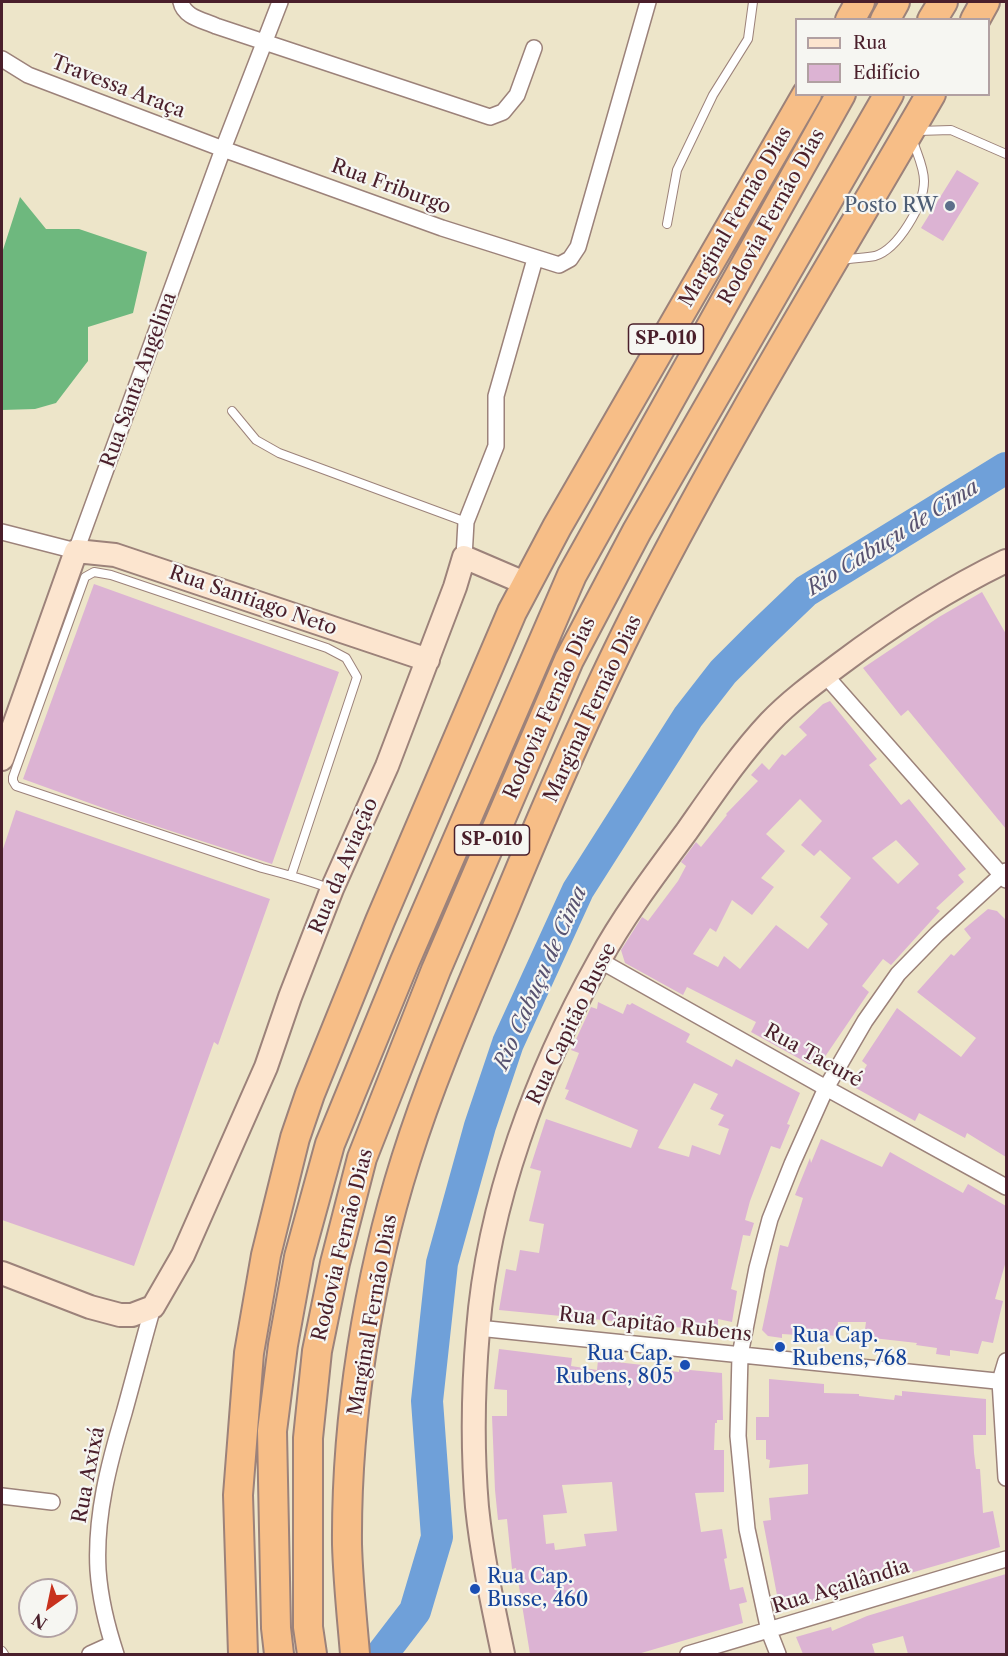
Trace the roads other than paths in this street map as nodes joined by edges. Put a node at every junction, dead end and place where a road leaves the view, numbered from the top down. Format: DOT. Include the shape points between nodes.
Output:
graph roads {
  1 [pos="181,2"];
  2 [pos="280,2"];
  3 [pos="648,2"];
  4 [pos="753,2"];
  5 [pos="860,2"];
  6 [pos="895,2"];
  7 [pos="943,2"];
  8 [pos="985,2"];
  9 [pos="851,18"];
  10 [pos="886,18"];
  11 [pos="933,18"];
  12 [pos="976,18"];
  13 [pos="265,41"];
  14 [pos="534,48"];
  15 [pos="2,58"];
  16 [pos="806,96"];
  17 [pos="840,96"];
  18 [pos="889,96"];
  19 [pos="930,96"];
  20 [pos="910,131"];
  21 [pos="223,149"];
  22 [pos="1006,154"];
  23 [pos="667,224"];
  24 [pos="540,260"];
  25 [pos="835,261"];
  26 [pos="232,411"];
  27 [pos="465,522"];
  28 [pos="2,532"];
  29 [pos="76,551"];
  30 [pos="464,557"];
  31 [pos="1006,561"];
  32 [pos="527,584"];
  33 [pos="428,660"];
  34 [pos="825,675"];
  35 [pos="2,759"];
  36 [pos="1005,875"];
  37 [pos="291,876"];
  38 [pos="332,889"];
  39 [pos="599,960"];
  40 [pos="826,1088"];
  41 [pos="1006,1187"];
  42 [pos="2,1273"];
  43 [pos="153,1307"];
  44 [pos="478,1328"];
  45 [pos="740,1355"];
  46 [pos="1006,1361"];
  47 [pos="1003,1382"];
  48 [pos="1006,1478"];
  49 [pos="2,1496"];
  50 [pos="52,1502"];
  51 [pos="1006,1559"];
  52 [pos="769,1631"];
  53 [pos="114,1649"];
  54 [pos="90,1654"];
  55 [pos="243,1654"];
  56 [pos="279,1654"];
  57 [pos="312,1654"];
  58 [pos="355,1654"];
  59 [pos="503,1654"];
  60 [pos="688,1654"];
  61 [pos="778,1654"];
  1 -- 13 [label="street" via="187,13"];
  2 -- 13 [label="street, Rua Santa Angelina"];
  3 -- 24 [label="street" via="578,247 570,260 559,265"];
  4 -- 23 [label="lane" via="748,39 713,95 676,170"];
  5 -- 9 [label="highway"];
  6 -- 10 [label="highway"];
  7 -- 11 [label="highway"];
  8 -- 12 [label="highway"];
  13 -- 14 [label="street" via="490,117 503,112 517,95"];
  13 -- 21 [label="street, Rua Santa Angelina"];
  15 -- 21 [label="street, Travessa Araça" via="28,75"];
  16 -- 32 [label="highway, Marginal Fernão Dias / SP-010"];
  17 -- 56 [label="highway, Rodovia Fernão Dias / SP-010" via="572,575 330,1144 299,1257 272,1431"];
  18 -- 57 [label="highway, Rodovia Fernão Dias / SP-010" via="637,531 569,660 436,970 362,1158 317,1351 309,1427 308,1627"];
  19 -- 20 [label="highway, Marginal Fernão Dias / SP-010"];
  20 -- 22 [label="lane" via="951,130"];
  20 -- 25 [label="highway, Marginal Fernão Dias / SP-010"];
  20 -- 25 [label="lane" via="924,182 910,221 897,240 881,253"];
  21 -- 24 [label="street, Rua Friburgo"];
  21 -- 29 [label="street, Rua Santa Angelina"];
  24 -- 27 [label="street, Rua da Aviação" via="496,396 496,446"];
  25 -- 58 [label="highway, Marginal Fernão Dias / SP-010" via="676,538 618,651 529,849 416,1128 380,1255 350,1451 347,1547"];
  26 -- 27 [label="lane" via="256,440 279,453"];
  27 -- 30 [label="street, Rua da Aviação"];
  28 -- 29 [label="street"];
  29 -- 33 [label="street, Rua Santiago Neto" via="116,555"];
  29 -- 35 [label="street, Rua Santa Angelina"];
  30 -- 32 [label="street"];
  30 -- 33 [label="street, Rua da Aviação"];
  31 -- 34 [label="street, Rua Capitão Busse" via="878,635"];
  32 -- 55 [label="highway, Marginal Fernão Dias / SP-010" via="380,921 309,1094 295,1138 266,1255 249,1353 238,1495"];
  33 -- 38 [label="street, Rua da Aviação" via="387,766"];
  34 -- 36 [label="street"];
  34 -- 39 [label="street, Rua Capitão Busse" via="770,722 750,746 645,888"];
  36 -- 40 [label="street" via="937,934 898,975 865,1021"];
  37 -- 37 [label="lane" via="357,676 346,658 327,648 111,575 94,572 85,576 13,781 16,786"];
  37 -- 38 [label="lane"];
  38 -- 43 [label="street, Rua da Aviação" via="266,1067 183,1255"];
  39 -- 40 [label="street, Rua Tacuré"];
  39 -- 44 [label="street, Rua Capitão Busse" via="536,1091 519,1138 488,1256"];
  40 -- 41 [label="street, Rua Tacuré"];
  40 -- 45 [label="street" via="770,1219"];
  42 -- 43 [label="street" via="120,1315"];
  43 -- 53 [label="street, Rua Axixá" via="110,1461 98,1541 102,1599"];
  44 -- 45 [label="street, Rua Capitão Rubens"];
  44 -- 59 [label="street, Rua Capitão Busse" via="474,1424 477,1507"];
  45 -- 47 [label="street, Rua Capitão Rubens"];
  45 -- 52 [label="street" via="738,1436 744,1507"];
  46 -- 47 [label="street"];
  47 -- 48 [label="street"];
  49 -- 50 [label="street"];
  51 -- 52 [label="street, Rua Açailândia"];
  52 -- 60 [label="street, Rua Açailândia"];
  52 -- 61 [label="street"];
  53 -- 54 [label="street"];
}
